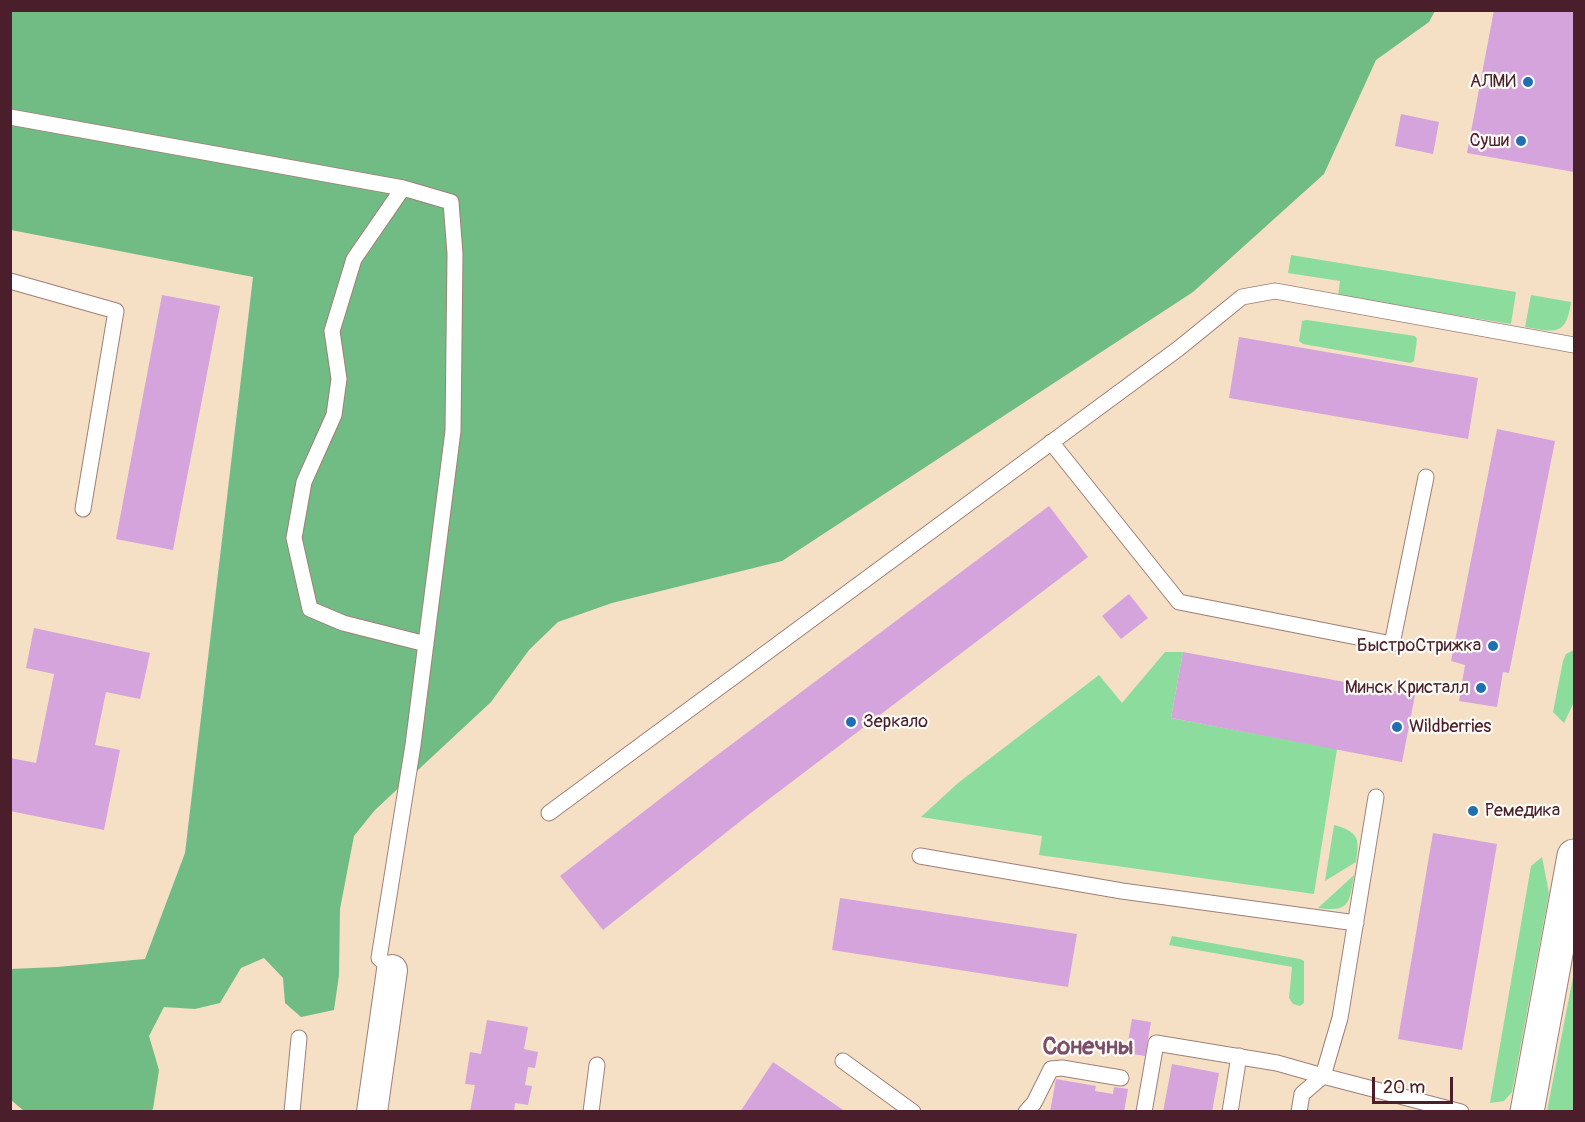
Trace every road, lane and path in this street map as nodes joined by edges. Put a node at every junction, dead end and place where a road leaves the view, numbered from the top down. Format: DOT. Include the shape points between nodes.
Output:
graph roads {
  1 [pos="10,117"];
  2 [pos="403,188"];
  3 [pos="10,281"];
  4 [pos="1575,345"];
  5 [pos="1051,442"];
  6 [pos="1426,477"];
  7 [pos="83,509"];
  8 [pos="426,644"];
  9 [pos="1376,798"];
  10 [pos="549,813"];
  11 [pos="921,856"];
  12 [pos="1575,856"];
  13 [pos="1356,923"];
  14 [pos="392,970"];
  15 [pos="299,1038"];
  16 [pos="1239,1056"];
  17 [pos="843,1061"];
  18 [pos="597,1065"];
  19 [pos="1323,1076"];
  20 [pos="1121,1078"];
  21 [pos="292,1112"];
  22 [pos="372,1112"];
  23 [pos="591,1112"];
  24 [pos="913,1112"];
  25 [pos="1026,1112"];
  26 [pos="1144,1112"];
  27 [pos="1230,1112"];
  28 [pos="1299,1112"];
  29 [pos="1461,1112"];
  30 [pos="1527,1112"];
  1 -- 2 [label="lane"];
  2 -- 8 [label="lane" via="451,202 455,254 453,431"];
  2 -- 8 [label="lane" via="354,259 332,331 339,378 333,415 304,482 294,538 310,609 343,623"];
  3 -- 7 [label="lane" via="116,311"];
  4 -- 5 [label="lane" via="1275,291 1242,297"];
  5 -- 6 [label="lane" via="1179,602 1392,644"];
  5 -- 10 [label="lane"];
  8 -- 14 [label="lane" via="379,958"];
  9 -- 13 [label="lane"];
  11 -- 13 [label="lane" via="1122,891"];
  12 -- 30 [label="street"];
  13 -- 19 [label="lane" via="1340,1018"];
  14 -- 22 [label="street"];
  15 -- 21 [label="lane"];
  16 -- 19 [label="lane"];
  16 -- 26 [label="lane" via="1156,1043"];
  16 -- 27 [label="lane"];
  17 -- 24 [label="lane"];
  18 -- 23 [label="lane"];
  19 -- 28 [label="lane" via="1302,1094"];
  19 -- 29 [label="lane"];
  20 -- 25 [label="lane" via="1051,1069"];
}
